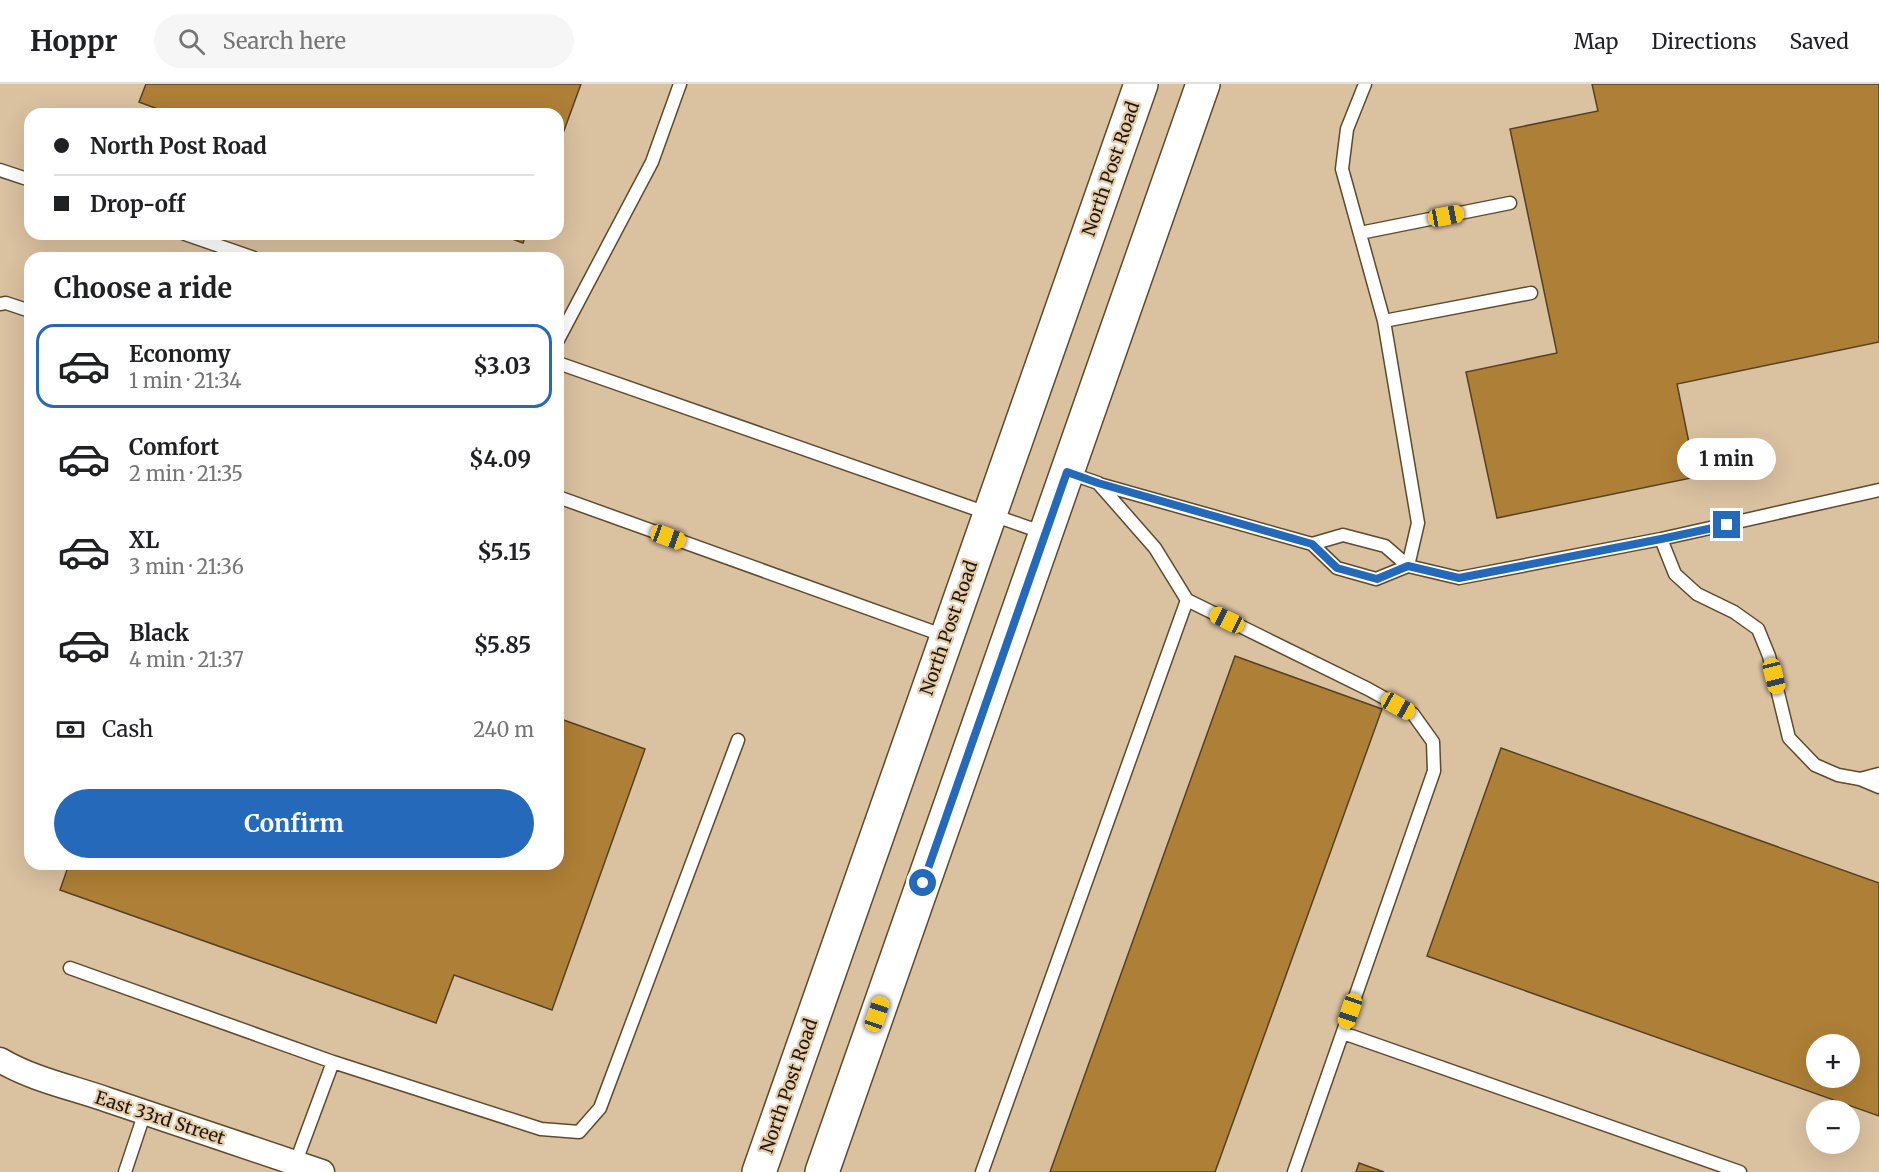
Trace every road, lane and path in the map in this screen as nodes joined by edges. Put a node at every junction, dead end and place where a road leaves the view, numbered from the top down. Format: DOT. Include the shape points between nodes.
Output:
graph roads {
  1 [pos="680,84"];
  2 [pos="1141,84"];
  3 [pos="1203,84"];
  4 [pos="1365,84"];
  5 [pos="0,170"];
  6 [pos="24,178"];
  7 [pos="1510,203"];
  8 [pos="1360,233"];
  9 [pos="202,240"];
  10 [pos="237,252"];
  11 [pos="1531,293"];
  12 [pos="0,304"];
  13 [pos="24,308"];
  14 [pos="1384,321"];
  15 [pos="564,329"];
  16 [pos="564,365"];
  17 [pos="1067,472"];
  18 [pos="1098,483"];
  19 [pos="1879,490"];
  20 [pos="564,499"];
  21 [pos="990,513"];
  22 [pos="1046,533"];
  23 [pos="1661,539"];
  24 [pos="1312,544"];
  25 [pos="1408,566"];
  26 [pos="1187,600"];
  27 [pos="946,637"];
  28 [pos="738,740"];
  29 [pos="1879,774"];
  30 [pos="1860,779"];
  31 [pos="1879,787"];
  32 [pos="70,968"];
  33 [pos="1342,1033"];
  34 [pos="0,1060"];
  35 [pos="333,1062"];
  36 [pos="145,1112"];
  37 [pos="294,1167"];
  38 [pos="125,1172"];
  39 [pos="322,1172"];
  40 [pos="759,1172"];
  41 [pos="822,1172"];
  42 [pos="982,1172"];
  43 [pos="1294,1172"];
  44 [pos="1740,1172"];
  1 -- 15 [label="lane" via="652,162"];
  2 -- 21 [label="main road, North Post Road"];
  3 -- 17 [label="main road"];
  4 -- 8 [label="lane" via="1347,129 1342,169"];
  5 -- 6 [label="lane"];
  7 -- 8 [label="lane"];
  8 -- 14 [label="lane"];
  9 -- 10 [label="lane"];
  11 -- 14 [label="lane"];
  12 -- 13 [label="lane"];
  14 -- 25 [label="lane" via="1418,523"];
  16 -- 21 [label="lane"];
  17 -- 18 [label="lane"];
  17 -- 22 [label="main road"];
  18 -- 24 [label="lane"];
  18 -- 26 [label="lane" via="1155,548"];
  19 -- 23 [label="lane"];
  20 -- 27 [label="lane"];
  21 -- 22 [label="lane"];
  21 -- 27 [label="main road, North Post Road"];
  22 -- 41 [label="main road"];
  23 -- 25 [label="lane" via="1459,578"];
  23 -- 30 [label="lane" via="1675,574 1697,594 1758,629 1769,656 1789,738 1815,765 1838,776"];
  24 -- 25 [label="lane" via="1343,535 1385,546"];
  24 -- 25 [label="lane" via="1337,568 1377,579"];
  26 -- 33 [label="lane" via="1413,714 1433,742 1434,771"];
  26 -- 42 [label="lane"];
  27 -- 40 [label="main road, North Post Road"];
  28 -- 35 [label="lane" via="600,1108 579,1132 541,1130"];
  29 -- 30 [label="lane"];
  30 -- 31 [label="lane"];
  32 -- 35 [label="lane"];
  33 -- 43 [label="lane"];
  33 -- 44 [label="lane"];
  34 -- 36 [label="street, East 33rd Street" via="46,1081"];
  35 -- 37 [label="lane"];
  36 -- 37 [label="street, East 33rd Street"];
  36 -- 38 [label="lane"];
  37 -- 39 [label="street, East 33rd Street"];
}
